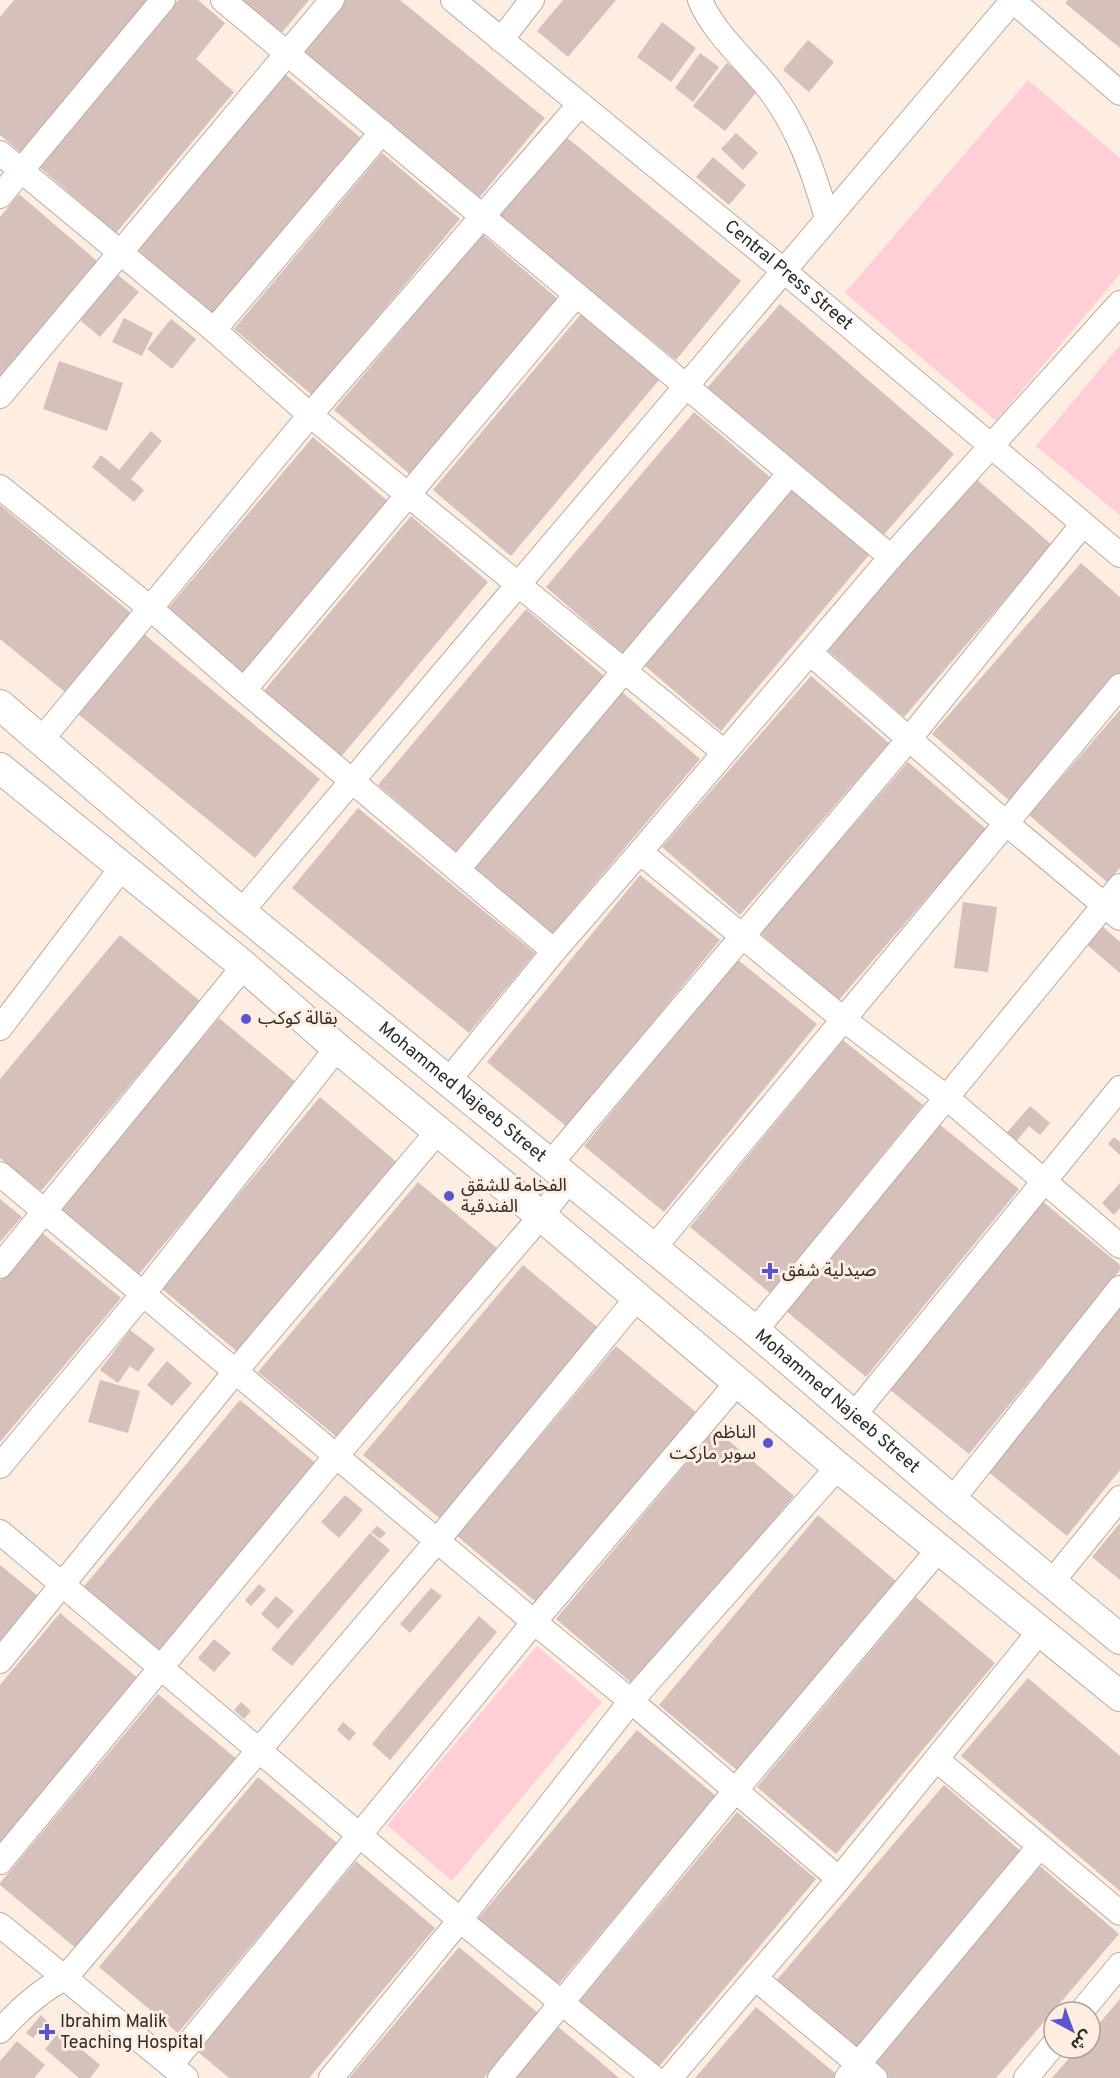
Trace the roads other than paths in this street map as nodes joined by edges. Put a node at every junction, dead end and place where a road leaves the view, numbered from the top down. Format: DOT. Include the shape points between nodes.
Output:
graph roads {
  1 [pos="163,0"];
  2 [pos="223,0"];
  3 [pos="332,0"];
  4 [pos="453,0"];
  5 [pos="532,0"];
  6 [pos="700,0"];
  7 [pos="1024,4"];
  8 [pos="501,40"];
  9 [pos="287,54"];
  10 [pos="1120,93"];
  11 [pos="580,104"];
  12 [pos="382,132"];
  13 [pos="0,153"];
  14 [pos="21,171"];
  15 [pos="0,196"];
  16 [pos="483,217"];
  17 [pos="827,218"];
  18 [pos="119,253"];
  19 [pos="783,270"];
  20 [pos="576,295"];
  21 [pos="1120,303"];
  22 [pos="213,330"];
  23 [pos="686,386"];
  24 [pos="0,396"];
  25 [pos="310,415"];
  26 [pos="992,445"];
  27 [pos="790,473"];
  28 [pos="0,487"];
  29 [pos="409,495"];
  30 [pos="1083,524"];
  31 [pos="1120,555"];
  32 [pos="891,557"];
  33 [pos="519,585"];
  34 [pos="150,608"];
  35 [pos="810,652"];
  36 [pos="625,670"];
  37 [pos="1120,686"];
  38 [pos="244,690"];
  39 [pos="0,705"];
  40 [pos="42,739"];
  41 [pos="909,739"];
  42 [pos="724,752"];
  43 [pos="0,768"];
  44 [pos="352,782"];
  45 [pos="1007,824"];
  46 [pos="640,852"];
  47 [pos="123,866"];
  48 [pos="458,869"];
  49 [pos="1120,886"];
  50 [pos="1112,911"];
  51 [pos="241,912"];
  52 [pos="742,936"];
  53 [pos="554,951"];
  54 [pos="244,966"];
  55 [pos="843,1019"];
  56 [pos="0,1028"];
  57 [pos="337,1048"];
  58 [pos="447,1081"];
  59 [pos="1120,1088"];
  60 [pos="946,1097"];
  61 [pos="438,1131"];
  62 [pos="559,1172"];
  63 [pos="0,1174"];
  64 [pos="1042,1181"];
  65 [pos="45,1211"];
  66 [pos="541,1216"];
  67 [pos="1120,1246"];
  68 [pos="653,1249"];
  69 [pos="0,1266"];
  70 [pos="1120,1288"];
  71 [pos="143,1294"];
  72 [pos="637,1298"];
  73 [pos="755,1331"];
  74 [pos="235,1372"];
  75 [pos="737,1383"];
  76 [pos="854,1415"];
  77 [pos="336,1456"];
  78 [pos="0,1466"];
  79 [pos="838,1467"];
  80 [pos="1120,1498"];
  81 [pos="951,1500"];
  82 [pos="0,1532"];
  83 [pos="437,1541"];
  84 [pos="939,1549"];
  85 [pos="1051,1583"];
  86 [pos="62,1585"];
  87 [pos="534,1622"];
  88 [pos="1040,1631"];
  89 [pos="1120,1639"];
  90 [pos="0,1661"];
  91 [pos="160,1668"];
  92 [pos="1120,1696"];
  93 [pos="631,1701"];
  94 [pos="260,1751"];
  95 [pos="937,1760"];
  96 [pos="735,1791"];
  97 [pos="359,1836"];
  98 [pos="1039,1847"];
  99 [pos="0,1862"];
  100 [pos="839,1879"];
  101 [pos="1120,1913"];
  102 [pos="460,1920"];
  103 [pos="0,1925"];
  104 [pos="1120,1965"];
  105 [pos="65,1978"];
  106 [pos="755,1978"];
  107 [pos="1091,2000"];
  108 [pos="563,2003"];
  109 [pos="0,2031"];
  110 [pos="1042,2059"];
  111 [pos="178,2072"];
  112 [pos="860,2073"];
  113 [pos="331,2078"];
  114 [pos="500,2078"];
  115 [pos="654,2078"];
  116 [pos="670,2078"];
  117 [pos="1026,2078"];
  1 -- 14 [label="street"];
  2 -- 9 [label="street"];
  3 -- 9 [label="street"];
  4 -- 8 [label="street, Central Press Street"];
  5 -- 8 [label="street"];
  6 -- 17 [label="street" via="713,22 770,90 792,126 814,172"];
  7 -- 10 [label="street"];
  7 -- 17 [label="street"];
  8 -- 11 [label="street, Central Press Street"];
  9 -- 12 [label="street"];
  9 -- 18 [label="street"];
  11 -- 16 [label="street"];
  11 -- 19 [label="street, Central Press Street"];
  12 -- 16 [label="street"];
  12 -- 22 [label="street"];
  13 -- 14 [label="street"];
  14 -- 15 [label="street"];
  14 -- 18 [label="street"];
  16 -- 20 [label="street"];
  16 -- 25 [label="street"];
  17 -- 19 [label="street"];
  18 -- 22 [label="street"];
  18 -- 24 [label="street"];
  19 -- 23 [label="street"];
  19 -- 26 [label="street, Central Press Street"];
  20 -- 23 [label="street"];
  20 -- 29 [label="street"];
  21 -- 26 [label="street"];
  22 -- 25 [label="street"];
  23 -- 27 [label="street"];
  23 -- 33 [label="street"];
  25 -- 29 [label="street"];
  25 -- 34 [label="street"];
  26 -- 30 [label="street, Central Press Street"];
  26 -- 32 [label="street"];
  27 -- 32 [label="street"];
  27 -- 36 [label="street"];
  28 -- 34 [label="street"];
  29 -- 33 [label="street"];
  29 -- 38 [label="street"];
  30 -- 31 [label="street, Central Press Street"];
  30 -- 41 [label="street"];
  32 -- 35 [label="street"];
  33 -- 36 [label="street"];
  33 -- 44 [label="street"];
  34 -- 38 [label="street"];
  34 -- 40 [label="street"];
  35 -- 41 [label="street"];
  35 -- 42 [label="street"];
  36 -- 42 [label="street"];
  36 -- 48 [label="street"];
  37 -- 45 [label="street"];
  38 -- 44 [label="street"];
  39 -- 40 [label="main road, Mohammed Najeeb Street"];
  40 -- 51 [label="main road, Mohammed Najeeb Street"];
  41 -- 45 [label="street"];
  41 -- 52 [label="street"];
  42 -- 46 [label="street"];
  43 -- 47 [label="main road"];
  44 -- 48 [label="street"];
  44 -- 51 [label="street"];
  45 -- 50 [label="street"];
  45 -- 55 [label="street"];
  46 -- 52 [label="street"];
  46 -- 53 [label="street"];
  47 -- 54 [label="main road"];
  47 -- 56 [label="street"];
  48 -- 53 [label="street"];
  49 -- 50 [label="street"];
  50 -- 60 [label="street"];
  51 -- 58 [label="main road, Mohammed Najeeb Street"];
  52 -- 55 [label="street"];
  52 -- 62 [label="street"];
  53 -- 58 [label="street"];
  54 -- 57 [label="main road"];
  54 -- 65 [label="street"];
  55 -- 60 [label="street"];
  55 -- 68 [label="street"];
  57 -- 61 [label="main road"];
  57 -- 71 [label="street"];
  58 -- 62 [label="main road, Mohammed Najeeb Street"];
  59 -- 64 [label="street"];
  60 -- 64 [label="street"];
  60 -- 73 [label="street"];
  61 -- 66 [label="main road"];
  61 -- 74 [label="street"];
  62 -- 66 [label="street"];
  62 -- 68 [label="main road, Mohammed Najeeb Street"];
  63 -- 65 [label="street"];
  64 -- 67 [label="street"];
  64 -- 76 [label="street"];
  65 -- 69 [label="street"];
  65 -- 71 [label="street"];
  66 -- 72 [label="main road"];
  66 -- 77 [label="street"];
  68 -- 73 [label="main road, Mohammed Najeeb Street"];
  70 -- 81 [label="street"];
  71 -- 74 [label="street"];
  71 -- 78 [label="street"];
  72 -- 75 [label="main road"];
  72 -- 83 [label="street"];
  73 -- 76 [label="main road, Mohammed Najeeb Street"];
  74 -- 77 [label="street"];
  74 -- 86 [label="street"];
  75 -- 79 [label="main road"];
  75 -- 87 [label="street"];
  76 -- 81 [label="main road, Mohammed Najeeb Street"];
  77 -- 83 [label="street"];
  77 -- 91 [label="street"];
  79 -- 84 [label="main road"];
  79 -- 93 [label="street"];
  80 -- 85 [label="street"];
  81 -- 85 [label="main road, Mohammed Najeeb Street"];
  82 -- 86 [label="street"];
  83 -- 87 [label="street"];
  83 -- 94 [label="street"];
  84 -- 88 [label="main road"];
  84 -- 96 [label="street"];
  85 -- 89 [label="main road, Mohammed Najeeb Street"];
  86 -- 90 [label="street"];
  86 -- 91 [label="street"];
  87 -- 93 [label="street"];
  87 -- 97 [label="street"];
  88 -- 92 [label="main road"];
  88 -- 95 [label="street"];
  91 -- 94 [label="street"];
  91 -- 99 [label="street"];
  93 -- 96 [label="street"];
  93 -- 102 [label="street"];
  94 -- 97 [label="street"];
  94 -- 105 [label="street"];
  95 -- 98 [label="street"];
  95 -- 100 [label="street"];
  96 -- 100 [label="street"];
  96 -- 108 [label="street"];
  97 -- 102 [label="street"];
  97 -- 111 [label="street"];
  98 -- 101 [label="street"];
  98 -- 112 [label="street"];
  100 -- 106 [label="street"];
  102 -- 108 [label="street"];
  102 -- 113 [label="street"];
  103 -- 105 [label="street"];
  104 -- 107 [label="street"];
  105 -- 109 [label="street" via="29,2002"];
  105 -- 111 [label="street"];
  106 -- 112 [label="street"];
  106 -- 116 [label="street"];
  108 -- 114 [label="street"];
  108 -- 115 [label="street"];
  110 -- 117 [label="street"];
}
